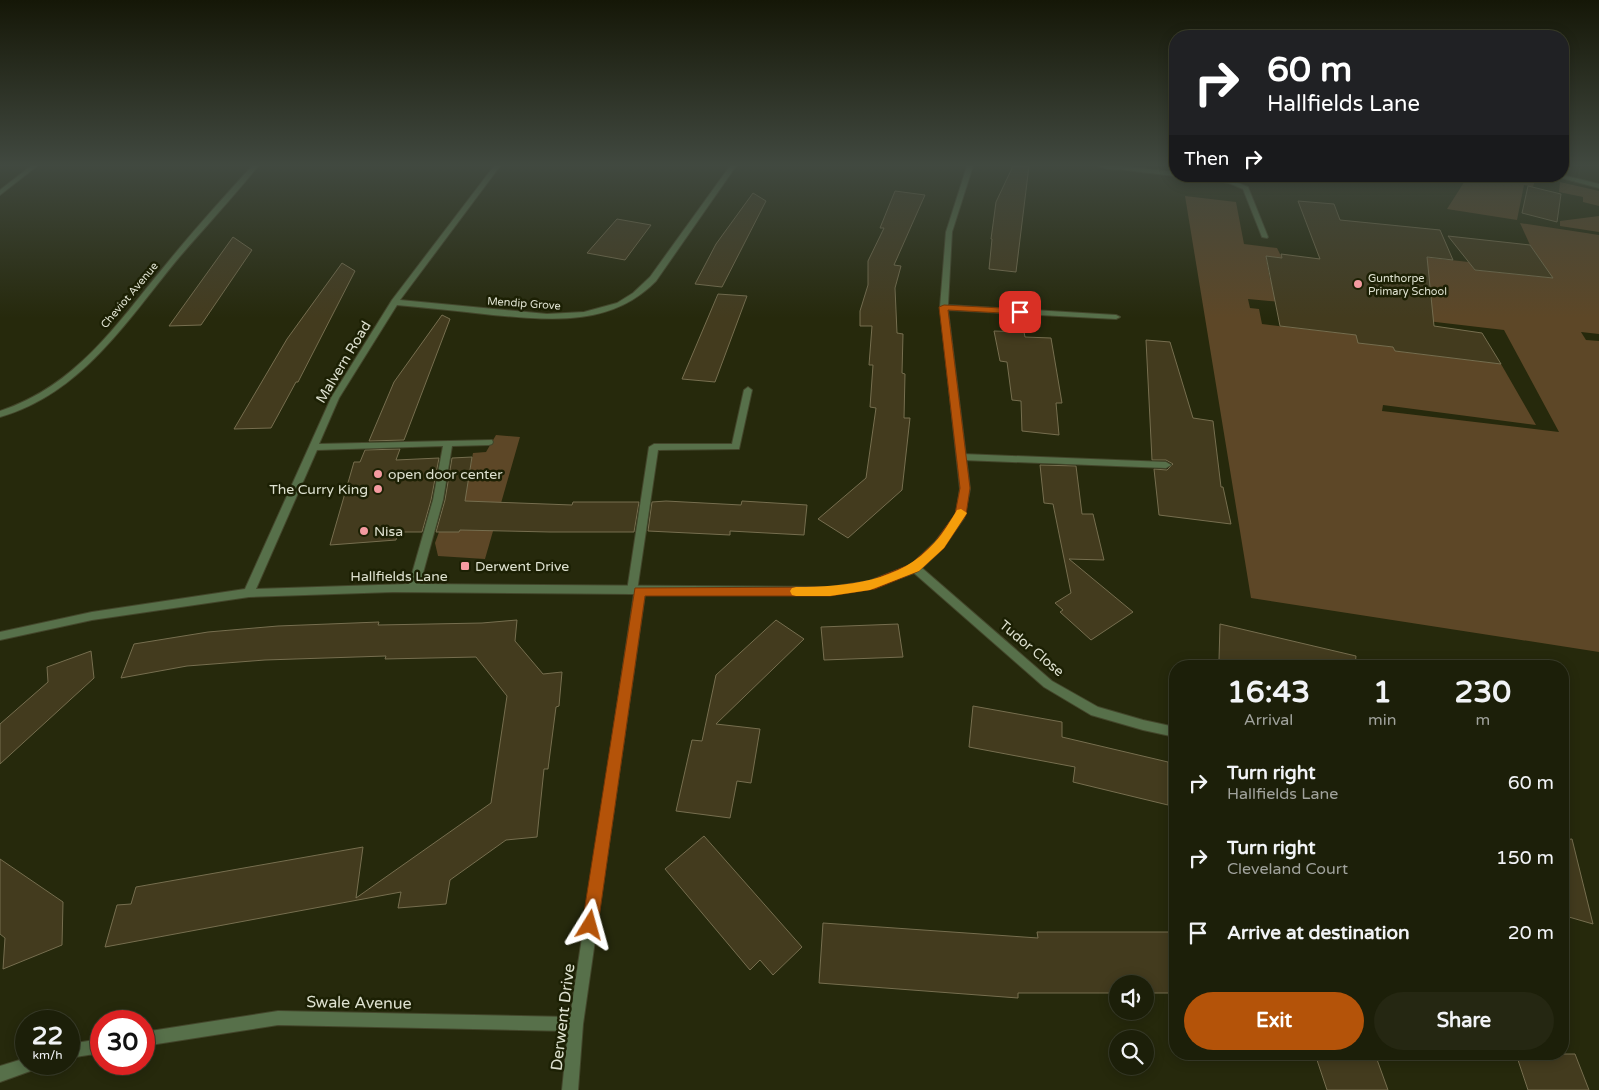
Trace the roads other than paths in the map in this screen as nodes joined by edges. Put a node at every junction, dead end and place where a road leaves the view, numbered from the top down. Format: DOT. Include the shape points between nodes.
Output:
graph roads {
  1 [pos="209,217"];
  2 [pos="459,217"];
  3 [pos="697,217"];
  4 [pos="954,217"];
  5 [pos="1257,217"];
  6 [pos="1265,237"];
  7 [pos="395,302"];
  8 [pos="944,307"];
  9 [pos="1116,317"];
  10 [pos="748,390"];
  11 [pos="0,414"];
  12 [pos="490,442"];
  13 [pos="448,443"];
  14 [pos="313,447"];
  15 [pos="962,457"];
  16 [pos="1166,465"];
  17 [pos="915,568"];
  18 [pos="413,589"];
  19 [pos="636,591"];
  20 [pos="249,593"];
  21 [pos="0,636"];
  22 [pos="1169,731"];
  23 [pos="576,1024"];
  24 [pos="155,1037"];
  25 [pos="15,1069"];
  26 [pos="0,1074"];
  27 [pos="570,1090"];
  1 -- 11 [label="street, Cheviot Avenue" via="77,372 55,388"];
  2 -- 7 [label="street, Malvern Road"];
  3 -- 7 [label="street, Mendip Grove" via="653,279 637,294 597,312 546,318"];
  4 -- 8 [label="street, Hallfields Lane" via="949,232"];
  5 -- 6 [label="street"];
  7 -- 14 [label="street, Malvern Road" via="335,398"];
  8 -- 9 [label="street"];
  8 -- 15 [label="street, Hallfields Lane"];
  10 -- 19 [label="street, Derwent Drive" via="736,447 654,447"];
  12 -- 13 [label="street"];
  13 -- 14 [label="street"];
  13 -- 18 [label="street" via="438,500"];
  14 -- 20 [label="street, Malvern Road"];
  15 -- 16 [label="street"];
  15 -- 17 [label="street, Hallfields Lane" via="965,488 961,515 940,545"];
  17 -- 19 [label="street, Hallfields Lane" via="870,585 830,591"];
  17 -- 22 [label="street, Tudor Close" via="1048,684 1095,711"];
  18 -- 19 [label="street, Hallfields Lane"];
  18 -- 20 [label="street, Hallfields Lane"];
  19 -- 23 [label="street, Derwent Drive"];
  20 -- 21 [label="street, Hallfields Lane" via="92,616"];
  23 -- 24 [label="street, Swale Avenue" via="278,1018"];
  23 -- 27 [label="street, Derwent Drive"];
  25 -- 26 [label="street"];
}
